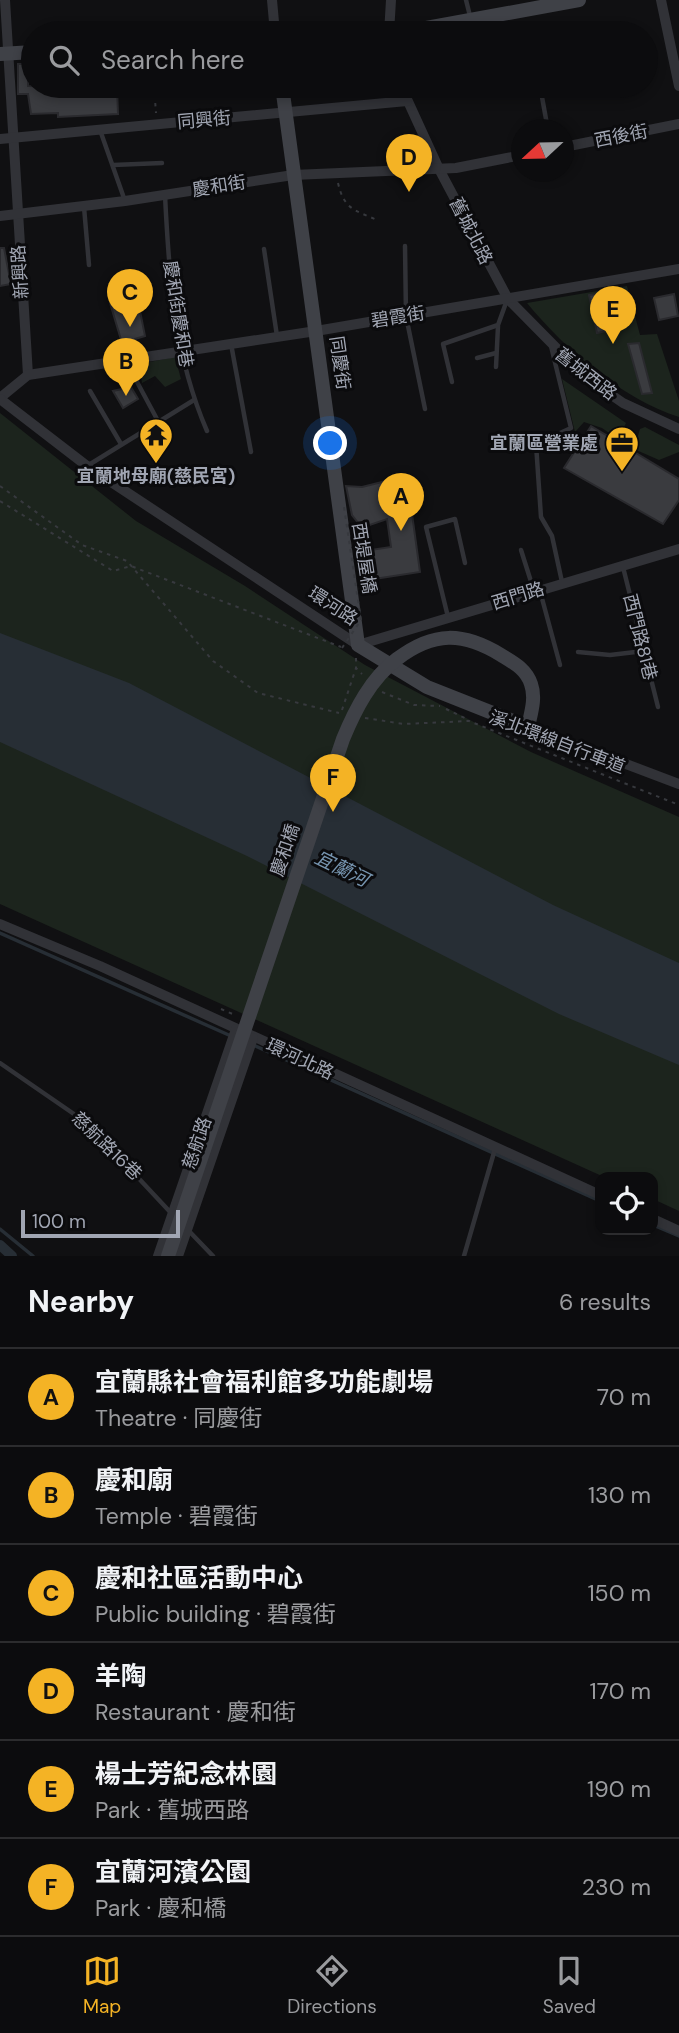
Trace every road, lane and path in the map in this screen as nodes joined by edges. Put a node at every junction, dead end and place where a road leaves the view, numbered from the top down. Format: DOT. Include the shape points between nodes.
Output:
graph roads {
  1 [pos="5,0"];
  2 [pos="272,0"];
  3 [pos="391,0"];
  4 [pos="466,0"];
  5 [pos="579,0"];
  6 [pos="661,0"];
  7 [pos="471,20"];
  8 [pos="274,21"];
  9 [pos="390,21"];
  10 [pos="465,21"];
  11 [pos="4,54"];
  12 [pos="679,86"];
  13 [pos="155,98"];
  14 [pos="284,98"];
  15 [pos="406,98"];
  16 [pos="542,98"];
  17 [pos="407,101"];
  18 [pos="286,113"];
  19 [pos="546,119"];
  20 [pos="157,124"];
  21 [pos="679,124"];
  22 [pos="100,129"];
  23 [pos="13,137"];
  24 [pos="0,139"];
  25 [pos="574,145"];
  26 [pos="511,157"];
  27 [pos="162,163"];
  28 [pos="113,165"];
  29 [pos="439,169"];
  30 [pos="337,173"];
  31 [pos="293,174"];
  32 [pos="165,194"];
  33 [pos="125,201"];
  34 [pos="84,206"];
  35 [pos="16,214"];
  36 [pos="0,216"];
  37 [pos="377,220"];
  38 [pos="405,246"];
  39 [pos="264,249"];
  40 [pos="89,265"];
  41 [pos="679,269"];
  42 [pos="508,299"];
  43 [pos="406,316"];
  44 [pos="498,325"];
  45 [pos="316,331"];
  46 [pos="277,337"];
  47 [pos="231,344"];
  48 [pos="551,346"];
  49 [pos="180,352"];
  50 [pos="497,352"];
  51 [pos="477,358"];
  52 [pos="496,367"];
  53 [pos="27,375"];
  54 [pos="136,380"];
  55 [pos="452,382"];
  56 [pos="90,391"];
  57 [pos="0,398"];
  58 [pos="194,400"];
  59 [pos="425,409"];
  60 [pos="158,421"];
  61 [pos="679,429"];
  62 [pos="207,431"];
  63 [pos="121,444"];
  64 [pos="251,452"];
  65 [pos="87,466"];
  66 [pos="0,486"];
  67 [pos="0,500"];
  68 [pos="344,507"];
  69 [pos="679,549"];
  70 [pos="521,550"];
  71 [pos="465,564"];
  72 [pos="131,566"];
  73 [pos="622,566"];
  74 [pos="562,583"];
  75 [pos="537,591"];
  76 [pos="448,618"];
  77 [pos="342,648"];
  78 [pos="354,651"];
  79 [pos="644,651"];
  80 [pos="578,652"];
  81 [pos="560,665"];
  82 [pos="364,676"];
  83 [pos="379,690"];
  84 [pos="657,707"];
  85 [pos="344,714"];
  86 [pos="356,716"];
  87 [pos="470,721"];
  88 [pos="528,727"];
  89 [pos="679,784"];
  90 [pos="679,805"];
  91 [pos="0,924"];
  92 [pos="236,1029"];
  93 [pos="253,1038"];
  94 [pos="0,1063"];
  95 [pos="495,1148"];
  96 [pos="595,1193"];
  97 [pos="172,1214"];
  98 [pos="658,1221"];
  99 [pos="188,1229"];
  100 [pos="679,1231"];
  101 [pos="158,1256"];
  102 [pos="168,1256"];
  103 [pos="178,1256"];
  104 [pos="213,1256"];
  105 [pos="464,1256"];
  1 -- 11 [label="street, 新興路"];
  2 -- 8 [label="street"];
  3 -- 9 [label="street"];
  4 -- 7 [label="lane"];
  5 -- 7 [label="street"];
  6 -- 12 [label="street"];
  7 -- 10 [label="street"];
  11 -- 23 [label="street, 新興路"];
  13 -- 20 [label="path"];
  14 -- 18 [label="street, 同慶街"];
  15 -- 17 [label="street, 舊城北路"];
  16 -- 19 [label="lane"];
  17 -- 18 [label="street, 同興街"];
  17 -- 29 [label="street, 舊城北路"];
  18 -- 20 [label="street, 同興街"];
  18 -- 31 [label="street, 同慶街"];
  20 -- 22 [label="street, 同興街"];
  21 -- 25 [label="street, 西後街"];
  22 -- 23 [label="street, 同興街"];
  22 -- 28 [label="lane"];
  23 -- 24 [label="street, 同興街"];
  23 -- 35 [label="street, 新興路"];
  26 -- 29 [label="street"];
  27 -- 28 [label="lane"];
  28 -- 33 [label="lane"];
  29 -- 30 [label="street, 慶和街"];
  29 -- 42 [label="street, 舊城北路"];
  30 -- 31 [label="street, 慶和街"];
  30 -- 37 [label="path" via="343,200 351,209"];
  31 -- 32 [label="street, 慶和街"];
  31 -- 45 [label="street, 同慶街"];
  32 -- 33 [label="street, 慶和街"];
  32 -- 49 [label="lane, 慶和街慶和巷" via="170,284"];
  33 -- 34 [label="street, 慶和街"];
  34 -- 35 [label="street, 慶和街"];
  34 -- 40 [label="lane"];
  35 -- 36 [label="street, 慶和街"];
  35 -- 53 [label="street, 新興路"];
  38 -- 43 [label="lane"];
  39 -- 46 [label="lane"];
  41 -- 42 [label="street, 碧霞街"];
  42 -- 43 [label="street, 碧霞街"];
  42 -- 44 [label="lane"];
  42 -- 48 [label="street, 舊城西路"];
  43 -- 45 [label="street, 碧霞街"];
  43 -- 59 [label="lane"];
  44 -- 50 [label="lane"];
  44 -- 55 [label="lane" via="443,344"];
  45 -- 46 [label="street, 碧霞街"];
  45 -- 78 [label="street, 同慶街"];
  46 -- 47 [label="street, 碧霞街"];
  47 -- 49 [label="street, 碧霞街"];
  47 -- 64 [label="lane"];
  48 -- 61 [label="street, 舊城西路" via="623,403"];
  48 -- 74 [label="lane" via="570,428 536,443 541,517 552,536"];
  49 -- 53 [label="street, 碧霞街"];
  49 -- 58 [label="lane, 慶和街慶和巷"];
  50 -- 51 [label="lane"];
  50 -- 52 [label="lane"];
  53 -- 57 [label="street"];
  54 -- 60 [label="lane"];
  56 -- 63 [label="lane"];
  57 -- 65 [label="street, 環河路"];
  58 -- 60 [label="lane"];
  58 -- 62 [label="lane, 慶和街慶和巷"];
  60 -- 63 [label="lane"];
  63 -- 65 [label="lane"];
  65 -- 78 [label="street, 環河路"];
  66 -- 72 [label="path" via="82,545"];
  67 -- 72 [label="path" via="113,570"];
  68 -- 77 [label="path, 西堤屋橋, bridge" via="361,620"];
  69 -- 73 [label="street, 西門路"];
  70 -- 75 [label="lane"];
  71 -- 76 [label="lane" via="455,519 426,527"];
  72 -- 77 [label="path"];
  72 -- 85 [label="path" via="214,661 258,693"];
  73 -- 74 [label="street, 西門路"];
  73 -- 79 [label="lane, 西門路81巷"];
  74 -- 75 [label="street, 西門路"];
  75 -- 76 [label="street, 西門路"];
  75 -- 81 [label="lane"];
  76 -- 78 [label="street, 西門路"];
  77 -- 78 [label="path"];
  78 -- 82 [label="path" via="356,668"];
  78 -- 88 [label="street, 環河路" via="427,687"];
  79 -- 80 [label="lane" via="610,656"];
  79 -- 84 [label="lane, 西門路81巷"];
  83 -- 87 [label="path" via="414,705 442,706"];
  86 -- 87 [label="path, 溪北環線自行車道" via="404,724"];
  87 -- 90 [label="path, 溪北環線自行車道"];
  88 -- 89 [label="street, 環河路"];
  88 -- 102 [label="street, 慶和橋, bridge" via="533,700 527,675 472,639 444,637 426,642 396,659 369,690 343,739"];
  91 -- 92 [label="street, 環河北路"];
  92 -- 93 [label="street, 環河北路"];
  92 -- 97 [label="street, 慈航路"];
  93 -- 95 [label="street, 環河北路"];
  93 -- 99 [label="street, 慈航路"];
  94 -- 97 [label="lane, 慈航路16巷" via="87,1123"];
  95 -- 96 [label="street, 環河北路"];
  95 -- 105 [label="lane"];
  97 -- 101 [label="street, 慈航路"];
  98 -- 100 [label="street"];
  99 -- 103 [label="street, 慈航路"];
  99 -- 104 [label="lane"];
}
